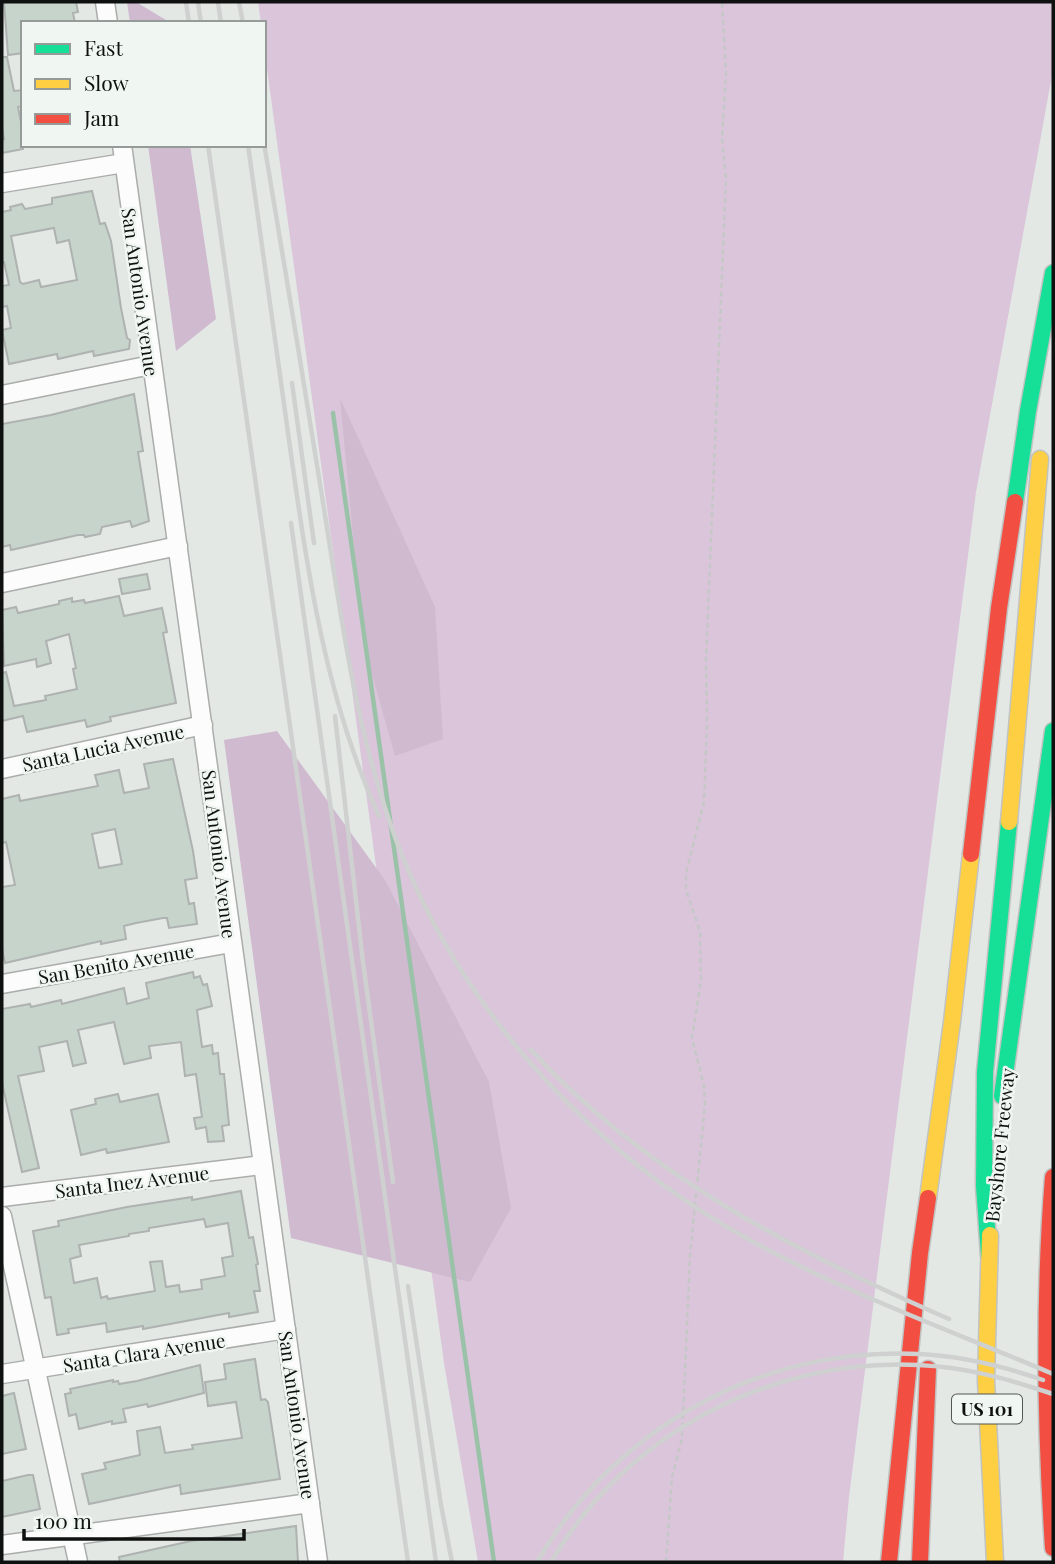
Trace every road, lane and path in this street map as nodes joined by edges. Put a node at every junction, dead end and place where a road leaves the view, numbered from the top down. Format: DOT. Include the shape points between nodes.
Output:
graph roads {
  1 [pos="105,2"];
  2 [pos="722,2"];
  3 [pos="108,21"];
  4 [pos="123,154"];
  5 [pos="2,183"];
  6 [pos="1053,273"];
  7 [pos="1050,290"];
  8 [pos="151,365"];
  9 [pos="2,395"];
  10 [pos="1045,406"];
  11 [pos="1042,440"];
  12 [pos="178,546"];
  13 [pos="2,583"];
  14 [pos="203,725"];
  15 [pos="1053,731"];
  16 [pos="2,769"];
  17 [pos="231,943"];
  18 [pos="2,984"];
  19 [pos="952,1022"];
  20 [pos="262,1165"];
  21 [pos="1053,1177"];
  22 [pos="2,1198"];
  23 [pos="2,1216"];
  24 [pos="989,1255"];
  25 [pos="935,1268"];
  26 [pos="286,1329"];
  27 [pos="929,1349"];
  28 [pos="35,1368"];
  29 [pos="2,1374"];
  30 [pos="310,1503"];
  31 [pos="72,1536"];
  32 [pos="2,1545"];
  33 [pos="1053,1548"];
  34 [pos="78,1562"];
  35 [pos="318,1562"];
  36 [pos="666,1562"];
  37 [pos="889,1562"];
  38 [pos="920,1562"];
  39 [pos="995,1562"];
  1 -- 3 [label="street"];
  2 -- 36 [label="path" via="726,179 704,802 686,873 686,890 700,932 701,981 692,1038 705,1105 690,1255 682,1439 672,1477"];
  4 -- 5 [label="street"];
  4 -- 8 [label="street, San Antonio Avenue"];
  6 -- 7 [label="highway"];
  7 -- 10 [label="highway"];
  7 -- 19 [label="highway" via="999,608"];
  8 -- 9 [label="street"];
  8 -- 12 [label="street, San Antonio Avenue"];
  11 -- 24 [label="highway" via="985,1072"];
  12 -- 13 [label="street"];
  12 -- 14 [label="street, San Antonio Avenue"];
  14 -- 16 [label="street, Santa Lucia Avenue"];
  14 -- 17 [label="street, San Antonio Avenue"];
  15 -- 24 [label="highway, Bayshore Freeway / US 101" via="1003,1091"];
  17 -- 18 [label="street, San Benito Avenue"];
  17 -- 20 [label="street, San Antonio Avenue"];
  19 -- 25 [label="highway"];
  19 -- 37 [label="highway" via="920,1253"];
  20 -- 22 [label="street, Santa Inez Avenue"];
  20 -- 26 [label="street, San Antonio Avenue"];
  21 -- 33 [label="highway, US 101" via="1046,1385"];
  23 -- 28 [label="street"];
  24 -- 39 [label="highway, Bayshore Freeway / US 101" via="986,1380"];
  26 -- 28 [label="street, Santa Clara Avenue"];
  26 -- 30 [label="street, San Antonio Avenue"];
  27 -- 38 [label="highway"];
  28 -- 29 [label="street, Santa Clara Avenue"];
  28 -- 31 [label="street"];
  30 -- 31 [label="street"];
  30 -- 35 [label="street, San Antonio Avenue"];
  31 -- 32 [label="street"];
  31 -- 34 [label="street"];
}
